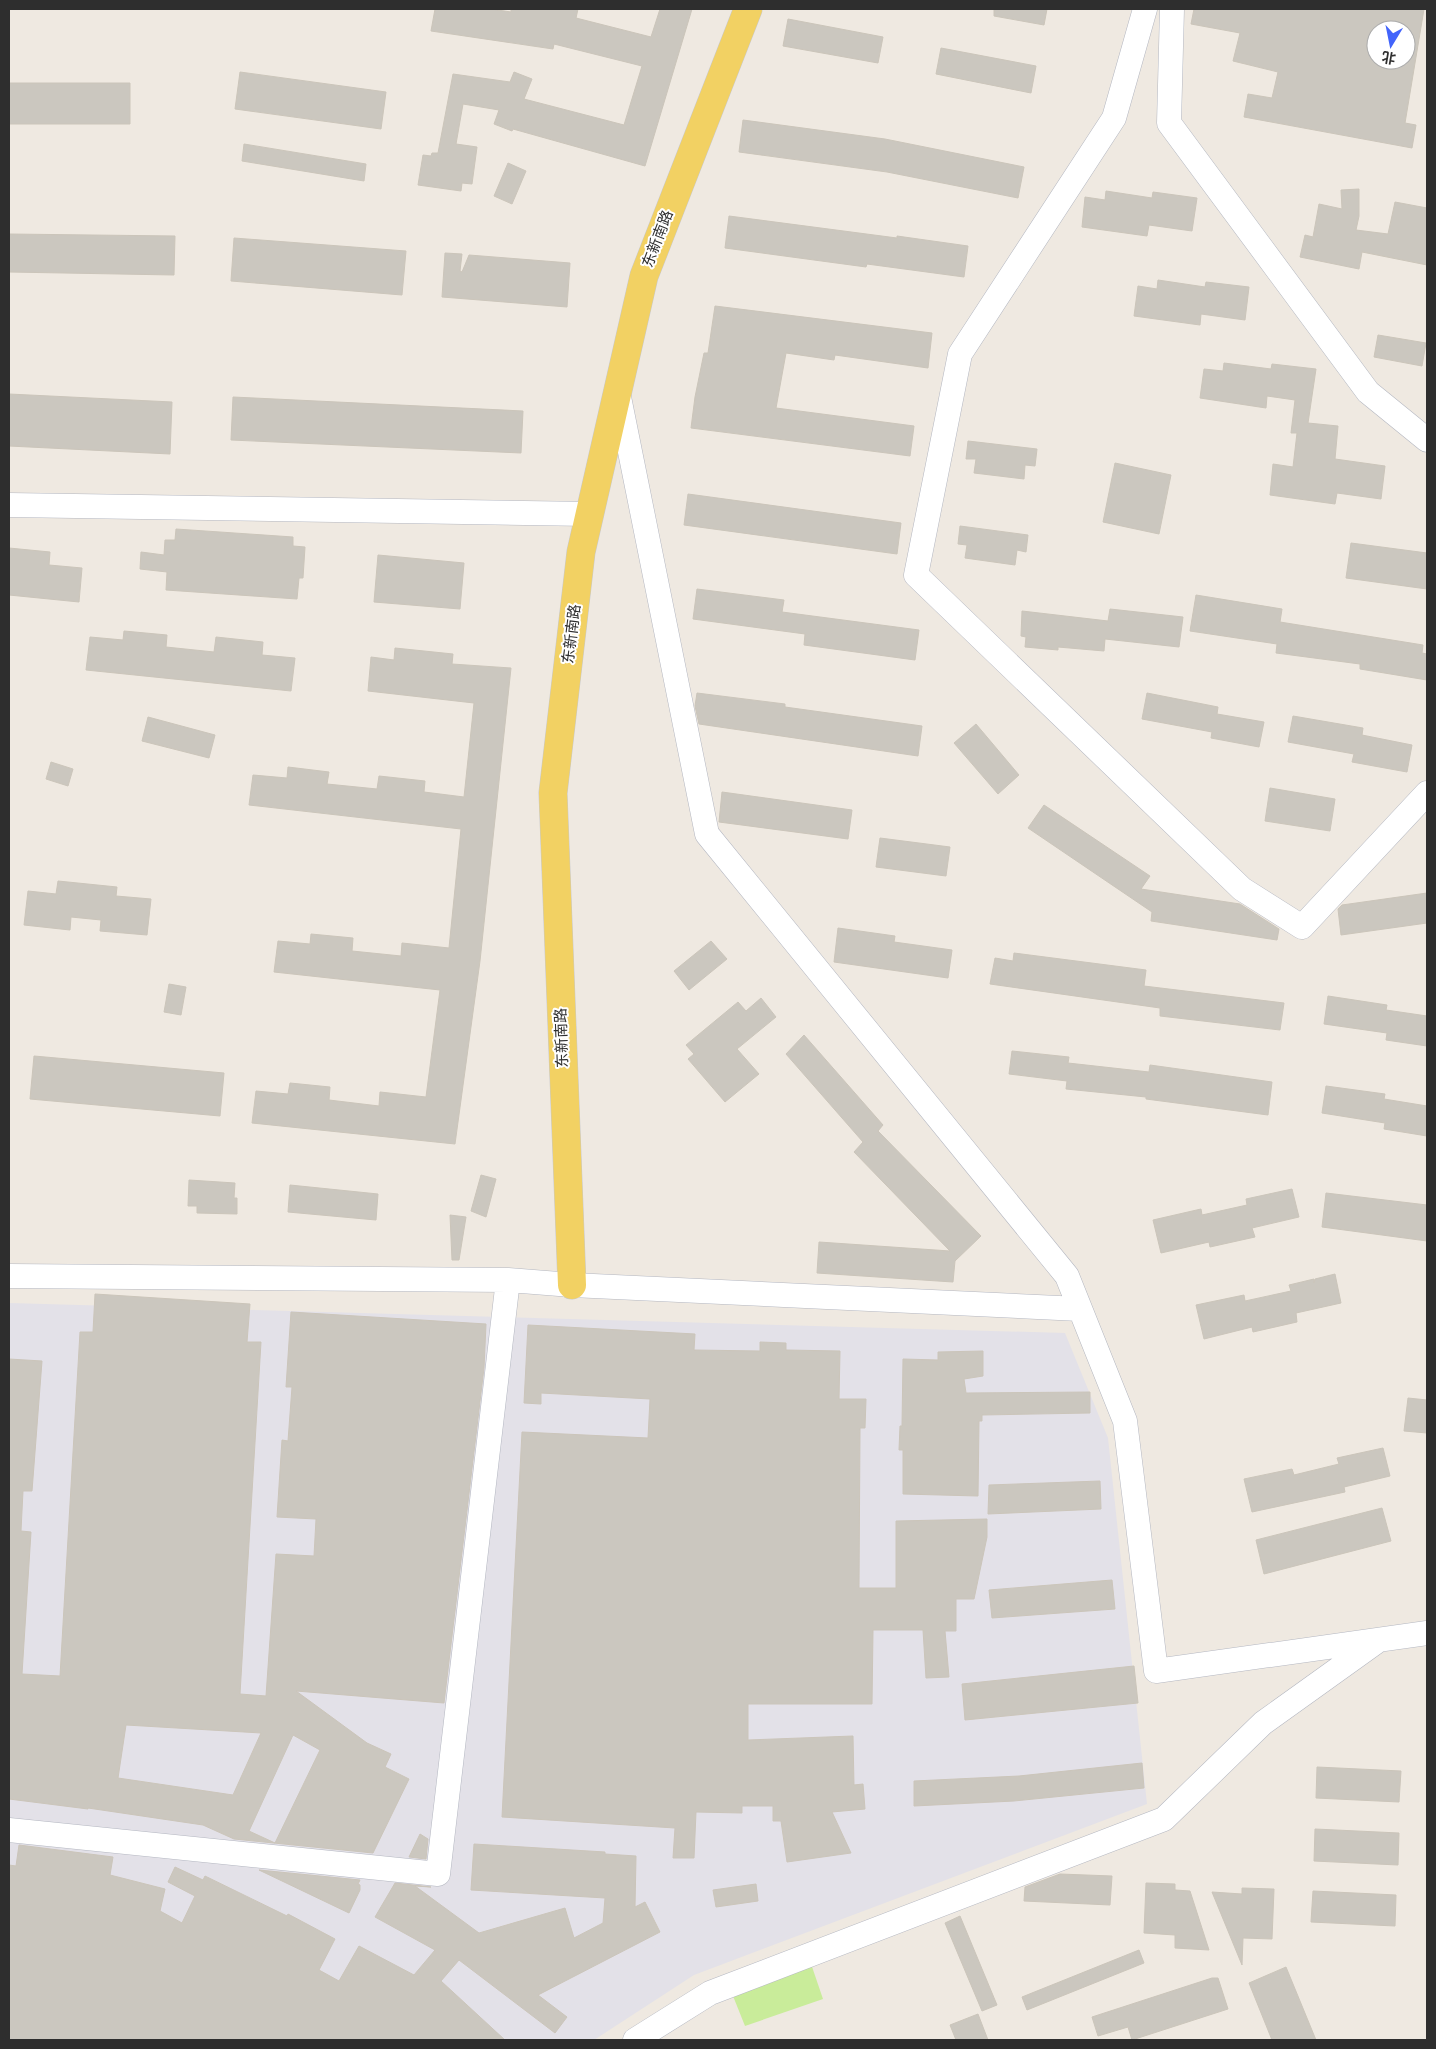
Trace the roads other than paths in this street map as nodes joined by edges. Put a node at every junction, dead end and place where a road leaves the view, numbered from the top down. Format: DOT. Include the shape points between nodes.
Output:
graph roads {
  1 [pos="748,9"];
  2 [pos="1145,9"];
  3 [pos="1172,9"];
  4 [pos="618,392"];
  5 [pos="1427,440"];
  6 [pos="9,505"];
  7 [pos="590,514"];
  8 [pos="1427,792"];
  9 [pos="9,1276"];
  10 [pos="508,1280"];
  11 [pos="572,1285"];
  12 [pos="1080,1309"];
  13 [pos="1427,1633"];
  14 [pos="1380,1639"];
  15 [pos="9,1830"];
  16 [pos="635,2040"];
  1 -- 4 [label="main road, 东新南路" via="644,276"];
  2 -- 8 [label="street" via="1114,118 960,354 916,574 1242,889 1302,927"];
  3 -- 5 [label="street" via="1169,123 1368,392"];
  4 -- 7 [label="main road, 东新南路"];
  4 -- 12 [label="street" via="707,834 1067,1276"];
  6 -- 7 [label="street"];
  7 -- 11 [label="main road, 东新南路" via="582,552 553,793"];
  9 -- 10 [label="street"];
  10 -- 11 [label="street"];
  10 -- 15 [label="street" via="438,1874"];
  11 -- 12 [label="street"];
  12 -- 14 [label="street" via="1126,1421 1156,1671"];
  13 -- 14 [label="street"];
  14 -- 16 [label="street" via="1263,1723 1164,1819 710,1993"];
}
